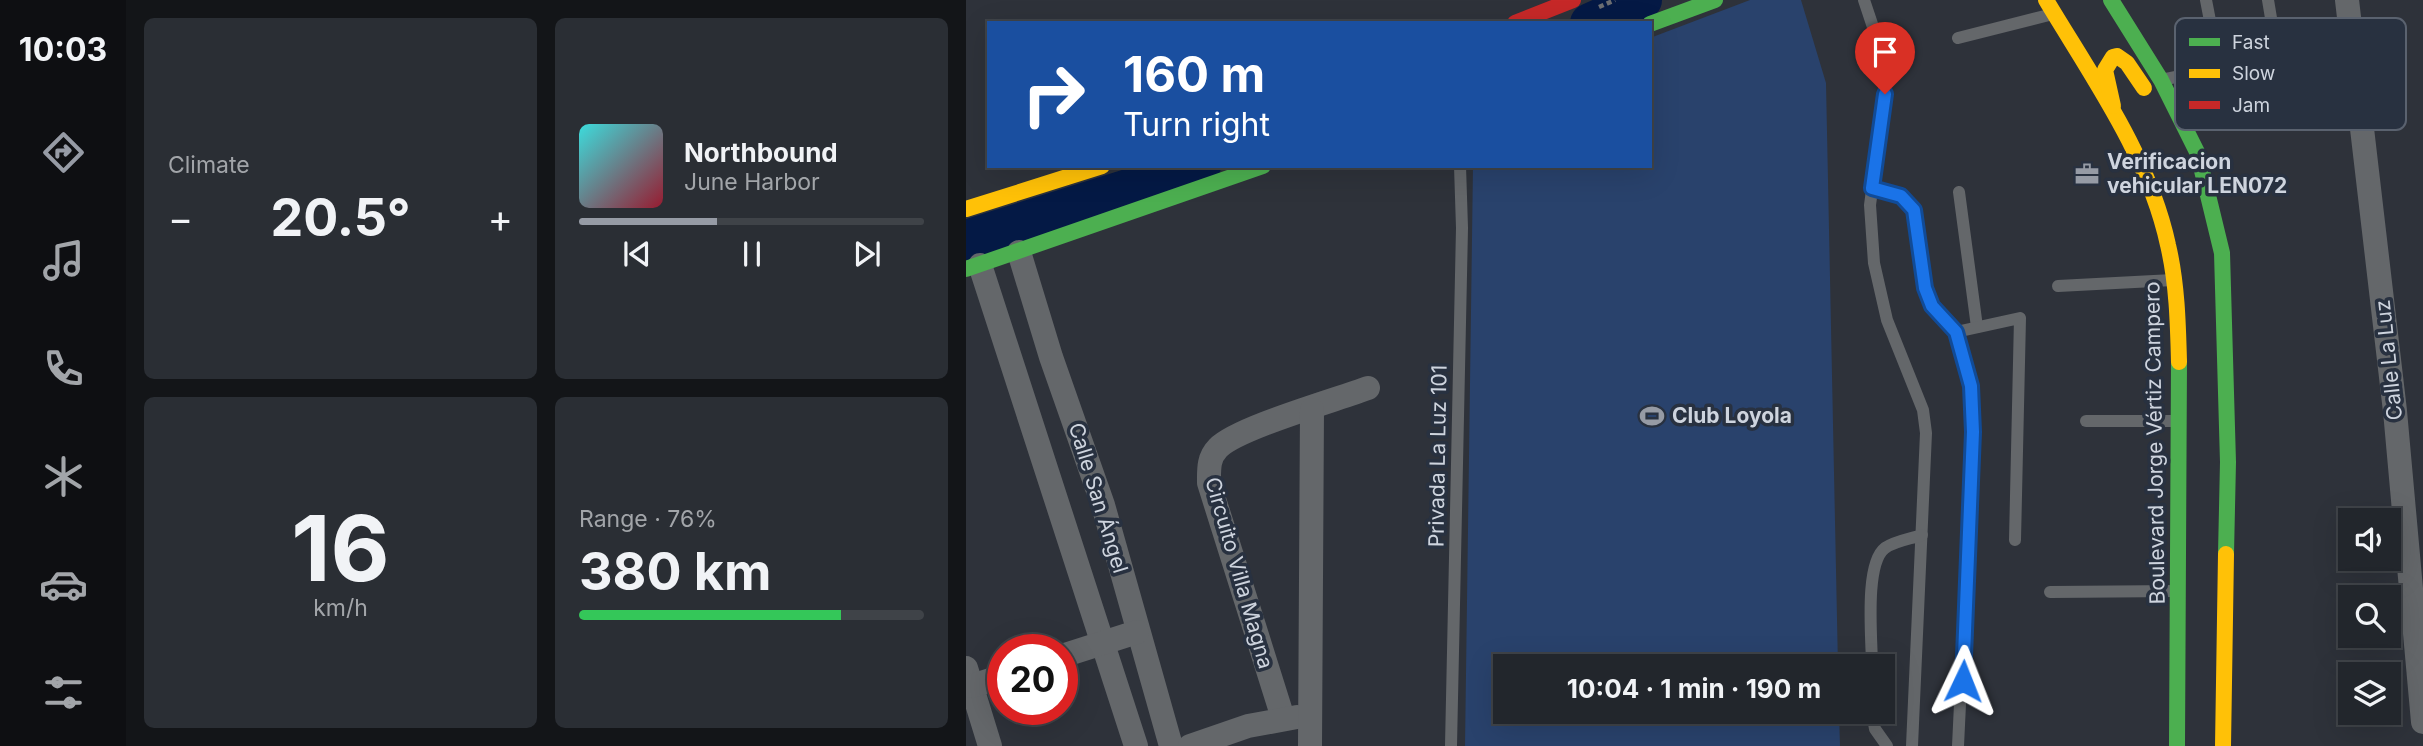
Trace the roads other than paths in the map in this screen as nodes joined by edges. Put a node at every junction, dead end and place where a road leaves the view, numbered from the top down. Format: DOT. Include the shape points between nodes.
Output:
graph roads {
  1 [pos="1573,0"];
  2 [pos="1714,0"];
  3 [pos="1864,0"];
  4 [pos="2111,0"];
  5 [pos="2206,0"];
  6 [pos="2268,0"];
  7 [pos="2347,0"];
  8 [pos="2050,7"];
  9 [pos="2209,18"];
  10 [pos="2271,18"];
  11 [pos="2349,18"];
  12 [pos="1519,21"];
  13 [pos="1652,23"];
  14 [pos="1958,38"];
  15 [pos="2175,77"];
  16 [pos="2161,80"];
  17 [pos="2150,100"];
  18 [pos="2175,107"];
  19 [pos="2118,125"];
  20 [pos="2186,130"];
  21 [pos="2363,130"];
  22 [pos="1095,168"];
  23 [pos="1257,168"];
  24 [pos="1460,168"];
  25 [pos="2189,186"];
  26 [pos="1872,188"];
  27 [pos="1959,192"];
  28 [pos="966,209"];
  29 [pos="1019,251"];
  30 [pos="973,267"];
  31 [pos="2174,280"];
  32 [pos="2058,286"];
  33 [pos="2226,294"];
  34 [pos="1977,327"];
  35 [pos="1956,332"];
  36 [pos="1368,388"];
  37 [pos="1312,410"];
  38 [pos="2086,421"];
  39 [pos="2179,422"];
  40 [pos="1922,535"];
  41 [pos="2015,540"];
  42 [pos="2180,591"];
  43 [pos="2050,592"];
  44 [pos="1138,632"];
  45 [pos="1102,643"];
  46 [pos="1078,651"];
  47 [pos="1872,654"];
  48 [pos="987,676"];
  49 [pos="969,677"];
  50 [pos="1311,716"];
  51 [pos="1283,718"];
  52 [pos="2423,722"];
  53 [pos="1874,724"];
  54 [pos="990,746"];
  55 [pos="1136,746"];
  56 [pos="1171,746"];
  57 [pos="1190,746"];
  58 [pos="1310,746"];
  59 [pos="1451,746"];
  60 [pos="1886,746"];
  61 [pos="1912,746"];
  62 [pos="1958,746"];
  63 [pos="2177,746"];
  64 [pos="2223,746"];
  1 -- 12 [label="main road"];
  2 -- 13 [label="main road"];
  3 -- 26 [label="lane" via="1877,39 1885,94"];
  4 -- 16 [label="main road"];
  5 -- 9 [label="lane"];
  6 -- 10 [label="lane"];
  7 -- 11 [label="street, Calle La Luz"];
  8 -- 14 [label="lane"];
  8 -- 19 [label="main road, Boulevard Jorge Vértiz Campero"];
  15 -- 16 [label="lane"];
  16 -- 18 [label="main road"];
  17 -- 19 [label="main road" via="2127,62 2113,57 2105,70"];
  19 -- 31 [label="main road, Boulevard Jorge Vértiz Campero" via="2168,241"];
  20 -- 33 [label="main road" via="2207,182"];
  21 -- 52 [label="street, Calle La Luz"];
  22 -- 28 [label="main road"];
  23 -- 29 [label="main road"];
  24 -- 59 [label="lane, Privada La Luz 101"];
  25 -- 33 [label="main road" via="2207,260"];
  26 -- 35 [label="lane" via="1901,196 1914,210 1925,288 1932,306"];
  26 -- 40 [label="lane" via="1871,232 1878,289 1923,410"];
  27 -- 34 [label="lane"];
  29 -- 30 [label="main road"];
  29 -- 44 [label="street, Calle San Ángel" via="1103,505"];
  30 -- 45 [label="street, Calle San Ángel" via="1016,370"];
  31 -- 32 [label="lane"];
  31 -- 39 [label="main road, Boulevard Jorge Vértiz Campero"];
  33 -- 64 [label="main road"];
  34 -- 35 [label="lane"];
  34 -- 41 [label="lane" via="2020,318"];
  35 -- 62 [label="lane" via="1974,406"];
  36 -- 37 [label="street, Circuito Villa Magna"];
  37 -- 50 [label="street"];
  37 -- 51 [label="street, Circuito Villa Magna" via="1239,434 1217,448 1208,464 1209,483"];
  38 -- 39 [label="lane"];
  39 -- 42 [label="main road, Boulevard Jorge Vértiz Campero"];
  40 -- 47 [label="lane" via="1896,542 1877,558 1872,573"];
  40 -- 61 [label="lane"];
  42 -- 43 [label="lane"];
  42 -- 63 [label="main road, Boulevard Jorge Vértiz Campero"];
  44 -- 45 [label="street"];
  44 -- 56 [label="street, Calle San Ángel"];
  45 -- 46 [label="street"];
  45 -- 55 [label="street, Calle San Ángel"];
  48 -- 49 [label="street"];
  49 -- 54 [label="street"];
  50 -- 51 [label="street"];
  50 -- 58 [label="street"];
  51 -- 57 [label="street"];
  53 -- 60 [label="lane"];
}
